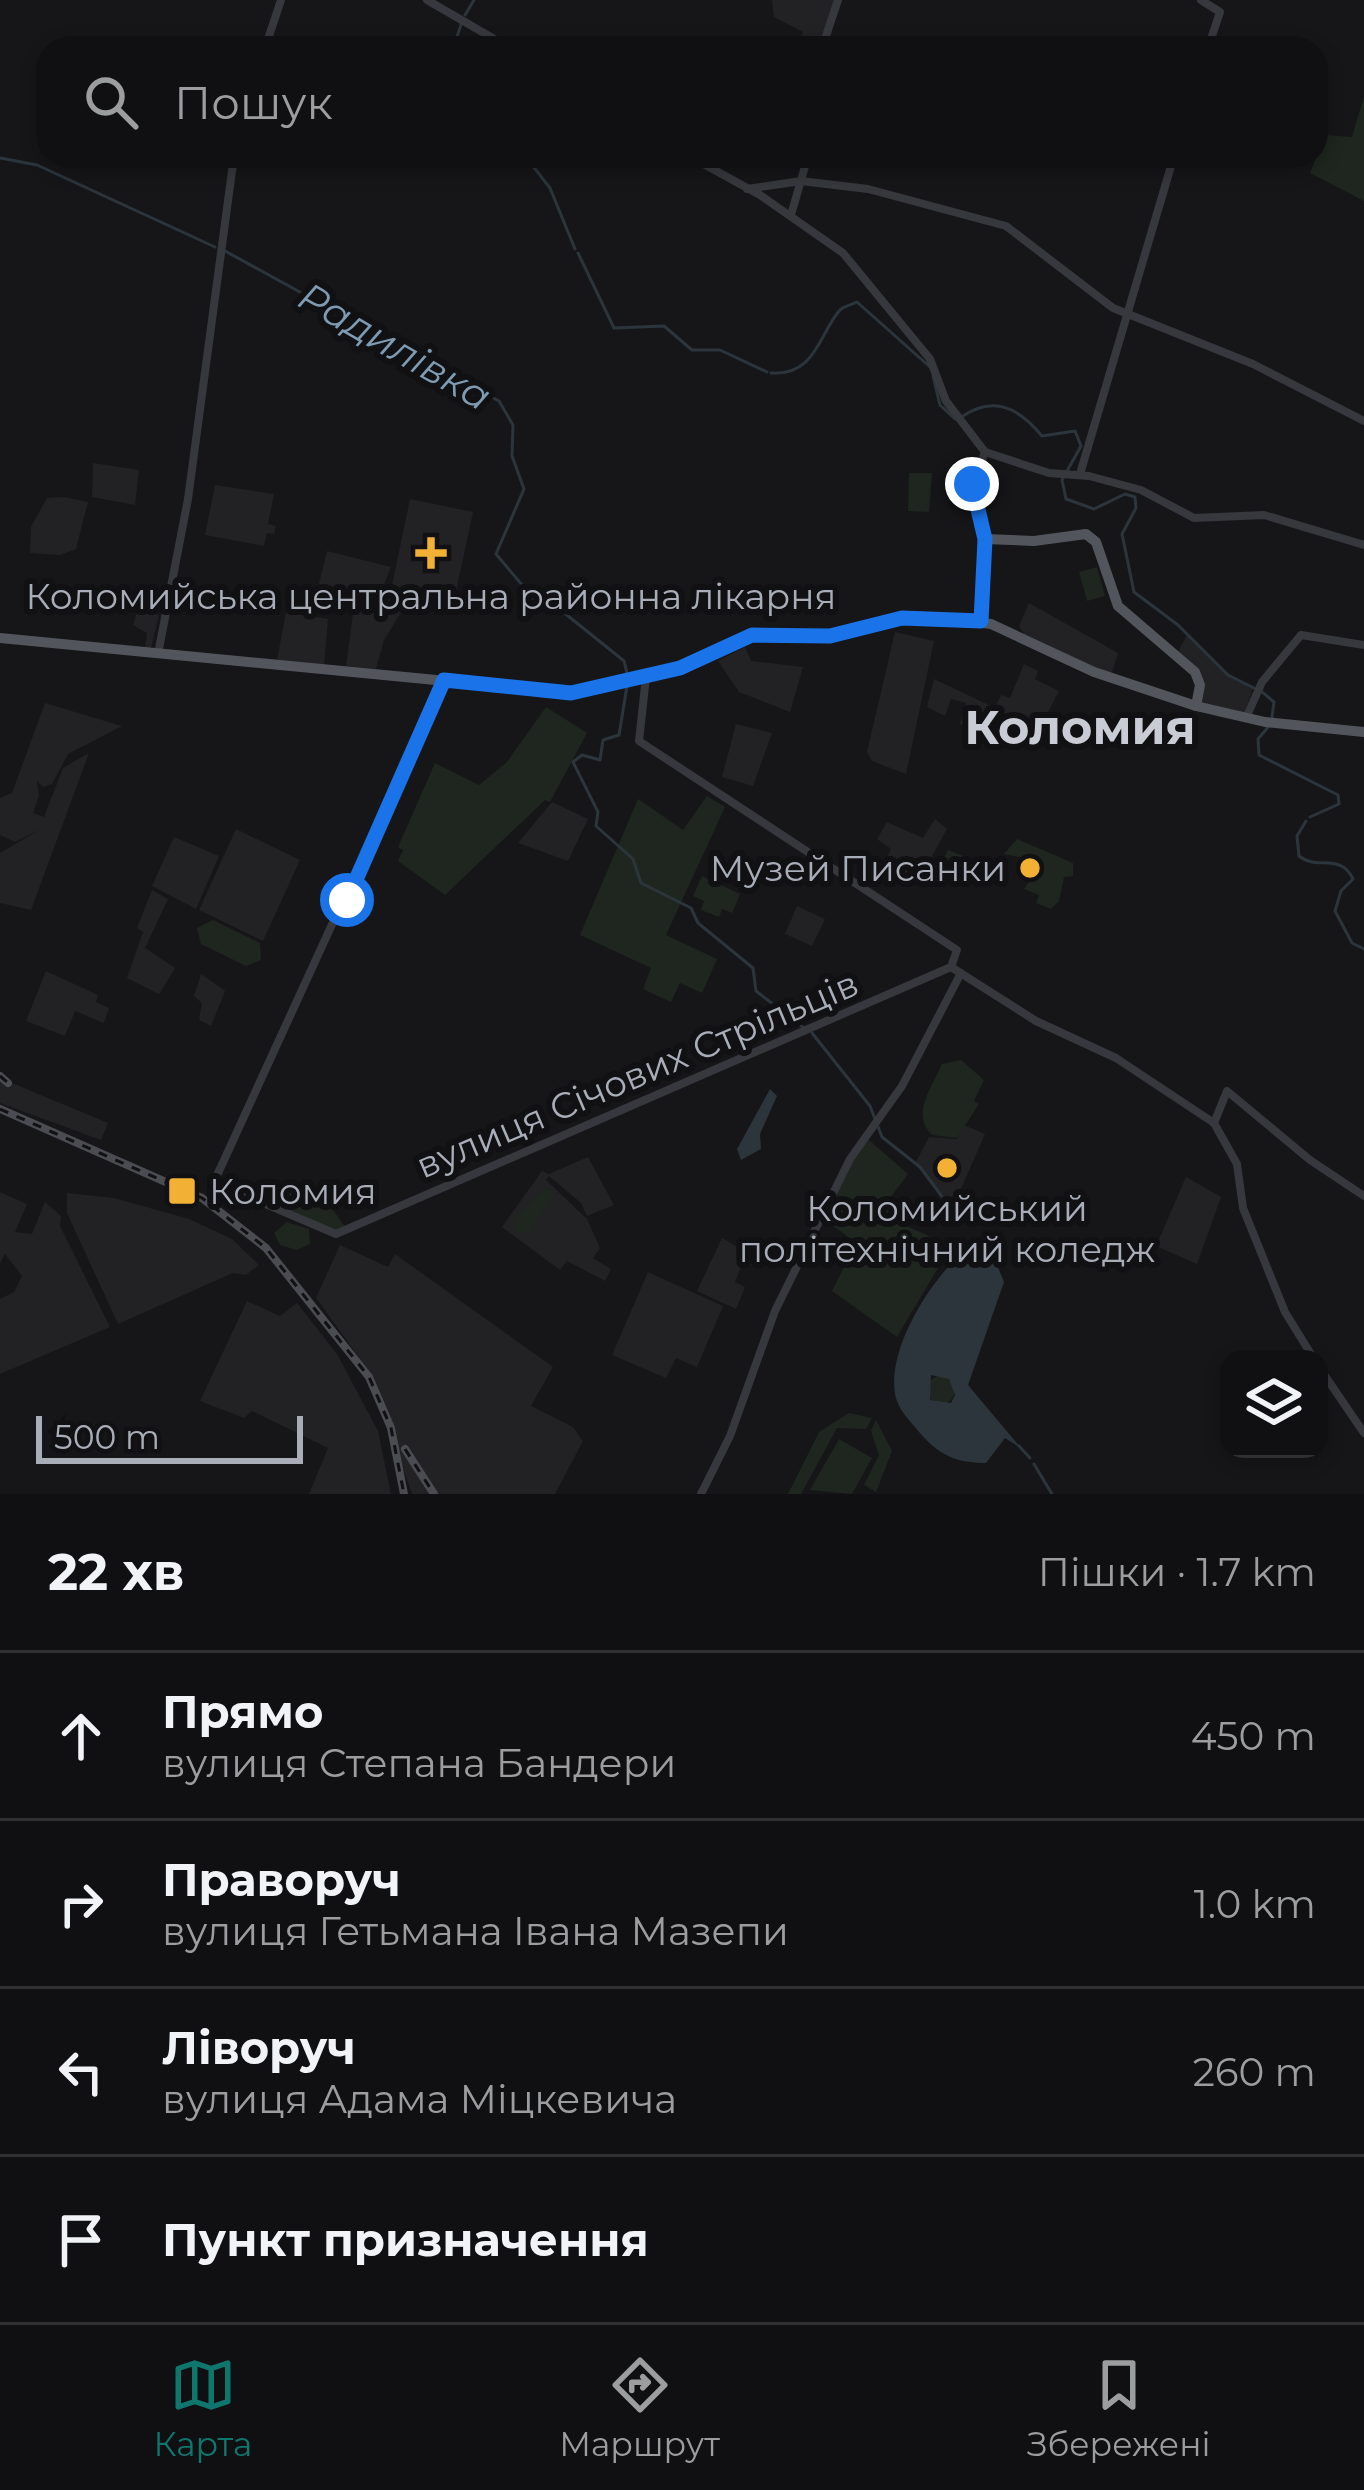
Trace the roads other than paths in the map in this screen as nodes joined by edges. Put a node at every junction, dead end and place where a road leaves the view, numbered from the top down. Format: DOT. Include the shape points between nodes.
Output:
graph roads {
  1 [pos="281,0"];
  2 [pos="427,0"];
  3 [pos="838,0"];
  4 [pos="1201,0"];
  5 [pos="269,36"];
  6 [pos="492,36"];
  7 [pos="826,36"];
  8 [pos="1212,36"];
  9 [pos="232,168"];
  10 [pos="710,168"];
  11 [pos="805,168"];
  12 [pos="1170,168"];
  13 [pos="801,181"];
  14 [pos="747,189"];
  15 [pos="791,215"];
  16 [pos="1127,314"];
  17 [pos="1364,421"];
  18 [pos="985,452"];
  19 [pos="1070,473"];
  20 [pos="985,539"];
  21 [pos="1364,545"];
  22 [pos="981,621"];
  23 [pos="0,638"];
  24 [pos="1364,645"];
  25 [pos="158,654"];
  26 [pos="646,677"];
  27 [pos="444,680"];
  28 [pos="1196,706"];
  29 [pos="1246,718"];
  30 [pos="1364,732"];
  31 [pos="951,967"];
  32 [pos="961,973"];
  33 [pos="1214,1124"];
  34 [pos="1364,1196"];
  35 [pos="1308,1350"];
  36 [pos="1328,1380"];
  37 [pos="1364,1432"];
  38 [pos="701,1494"];
  1 -- 5 [label="street"];
  2 -- 6 [label="street"];
  3 -- 7 [label="street"];
  4 -- 8 [label="street" via="1220,12"];
  9 -- 25 [label="street" via="188,499"];
  10 -- 14 [label="street"];
  11 -- 13 [label="street"];
  12 -- 16 [label="street"];
  13 -- 14 [label="street"];
  13 -- 15 [label="street"];
  13 -- 16 [label="street" via="874,190 1006,226"];
  14 -- 15 [label="street"];
  15 -- 18 [label="street" via="842,253 930,358 944,398"];
  16 -- 17 [label="street"];
  16 -- 19 [label="street"];
  18 -- 19 [label="street"];
  18 -- 20 [label="street" via="972,489"];
  19 -- 21 [label="street" via="1141,490 1194,518 1264,514"];
  20 -- 22 [label="main road"];
  20 -- 28 [label="main road" via="1090,536 1118,606 1199,680"];
  22 -- 26 [label="main road" via="902,618 830,636 752,635"];
  22 -- 28 [label="main road"];
  23 -- 25 [label="main road"];
  24 -- 29 [label="street" via="1301,635 1262,682"];
  25 -- 27 [label="main road"];
  26 -- 27 [label="main road" via="571,693"];
  26 -- 31 [label="street" via="638,740 957,950"];
  27 -- 31 [label="street, вулиця Січових Стрільців" via="214,1182 336,1234"];
  28 -- 29 [label="main road"];
  29 -- 30 [label="main road"];
  31 -- 32 [label="street"];
  32 -- 33 [label="street" via="1036,1021 1122,1061"];
  32 -- 38 [label="street" via="776,1310"];
  33 -- 34 [label="street" via="1227,1091"];
  33 -- 35 [label="street" via="1238,1164 1243,1208 1285,1312"];
  36 -- 37 [label="street"];
}
